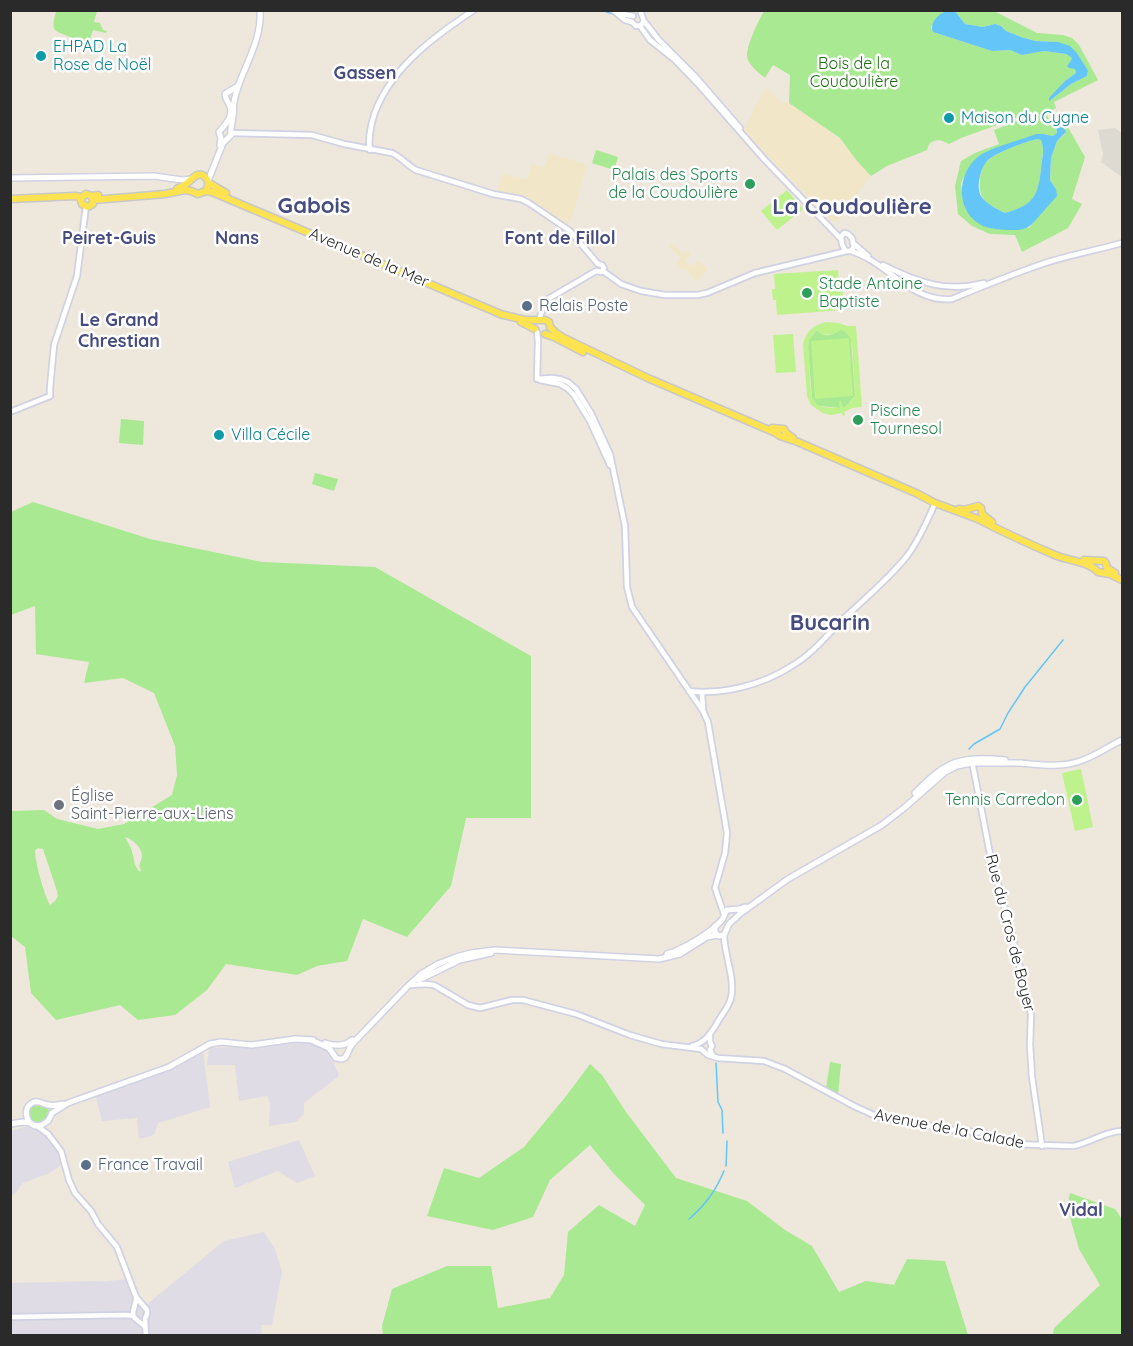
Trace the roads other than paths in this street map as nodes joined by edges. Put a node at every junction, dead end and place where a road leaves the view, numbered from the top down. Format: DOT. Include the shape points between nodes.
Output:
graph roads {
  1 [pos="260,10"];
  2 [pos="474,10"];
  3 [pos="613,10"];
  4 [pos="619,10"];
  5 [pos="637,14"];
  6 [pos="644,21"];
  7 [pos="640,26"];
  8 [pos="229,130"];
  9 [pos="224,138"];
  10 [pos="370,150"];
  11 [pos="756,151"];
  12 [pos="200,175"];
  13 [pos="10,178"];
  14 [pos="190,180"];
  15 [pos="208,182"];
  16 [pos="191,191"];
  17 [pos="206,191"];
  18 [pos="82,198"];
  19 [pos="92,198"];
  20 [pos="10,200"];
  21 [pos="239,202"];
  22 [pos="10,204"];
  23 [pos="86,206"];
  24 [pos="842,239"];
  25 [pos="853,243"];
  26 [pos="1122,243"];
  27 [pos="849,251"];
  28 [pos="833,254"];
  29 [pos="598,264"];
  30 [pos="596,271"];
  31 [pos="603,271"];
  32 [pos="999,279"];
  33 [pos="543,309"];
  34 [pos="500,314"];
  35 [pos="539,321"];
  36 [pos="549,324"];
  37 [pos="540,333"];
  38 [pos="650,379"];
  39 [pos="10,411"];
  40 [pos="916,493"];
  41 [pos="935,503"];
  42 [pos="971,512"];
  43 [pos="980,517"];
  44 [pos="1096,565"];
  45 [pos="1105,570"];
  46 [pos="1122,578"];
  47 [pos="702,692"];
  48 [pos="692,695"];
  49 [pos="703,711"];
  50 [pos="1122,740"];
  51 [pos="972,760"];
  52 [pos="755,903"];
  53 [pos="729,911"];
  54 [pos="736,917"];
  55 [pos="715,926"];
  56 [pos="720,935"];
  57 [pos="649,959"];
  58 [pos="408,987"];
  59 [pos="389,1005"];
  60 [pos="312,1040"];
  61 [pos="340,1045"];
  62 [pos="705,1046"];
  63 [pos="348,1051"];
  64 [pos="333,1052"];
  65 [pos="68,1103"];
  66 [pos="45,1105"];
  67 [pos="26,1113"];
  68 [pos="50,1116"];
  69 [pos="30,1123"];
  70 [pos="46,1123"];
  71 [pos="10,1124"];
  72 [pos="38,1126"];
  73 [pos="1122,1131"];
  74 [pos="48,1134"];
  75 [pos="1042,1146"];
  76 [pos="136,1310"];
  77 [pos="10,1317"];
  78 [pos="142,1319"];
  79 [pos="146,1335"];
  1 -- 8 [label="main road" via="257,37 232,97"];
  2 -- 10 [label="street" via="428,44 395,76 374,115"];
  3 -- 5 [label="street" via="625,20"];
  4 -- 5 [label="street" via="623,14"];
  5 -- 6 [label="street"];
  5 -- 7 [label="street" via="635,25"];
  6 -- 7 [label="street"];
  6 -- 11 [label="street" via="720,104"];
  7 -- 11 [label="street" via="700,86"];
  8 -- 9 [label="main road" via="231,136"];
  8 -- 9 [label="main road" via="219,132"];
  8 -- 10 [label="street" via="312,135"];
  9 -- 12 [label="main road" via="210,167"];
  9 -- 15 [label="main road"];
  10 -- 29 [label="street" via="396,155 416,170 521,199 570,231"];
  11 -- 24 [label="street"];
  12 -- 14 [label="main road"];
  12 -- 15 [label="main road"];
  13 -- 14 [label="main road" via="154,176"];
  14 -- 16 [label="main road"];
  14 -- 19 [label="main road" via="164,192"];
  15 -- 17 [label="main road"];
  15 -- 21 [label="main road"];
  16 -- 17 [label="main road"];
  16 -- 19 [label="main road"];
  17 -- 21 [label="main road"];
  18 -- 19 [label="main road" via="86,194"];
  18 -- 20 [label="main road"];
  18 -- 22 [label="main road"];
  18 -- 23 [label="main road"];
  19 -- 23 [label="main road" via="92,205"];
  21 -- 34 [label="main road, Avenue de la Mer"];
  23 -- 39 [label="street" via="77,276 54,345 50,396"];
  24 -- 25 [label="street" via="846,233"];
  24 -- 27 [label="street" via="844,249"];
  24 -- 28 [label="street"];
  25 -- 27 [label="street" via="854,248"];
  25 -- 32 [label="street" via="883,265 929,284 953,288"];
  26 -- 32 [label="street"];
  27 -- 28 [label="street"];
  27 -- 32 [label="street" via="936,299 952,299"];
  28 -- 31 [label="street" via="754,273 697,295 641,291 621,284"];
  29 -- 30 [label="street"];
  29 -- 31 [label="street"];
  30 -- 31 [label="street"];
  30 -- 33 [label="street" via="548,298"];
  33 -- 35 [label="street"];
  33 -- 36 [label="street"];
  34 -- 35 [label="main road, Avenue de la Mer"];
  34 -- 37 [label="main road, Avenue de la Mer"];
  35 -- 36 [label="main road, Avenue de la Mer"];
  35 -- 37 [label="main road" via="535,324"];
  36 -- 37 [label="main road" via="549,331"];
  36 -- 38 [label="main road, Avenue de la Mer" via="556,333 576,344"];
  37 -- 38 [label="main road, Avenue de la Mer"];
  37 -- 48 [label="street" via="537,379 565,381 579,393 610,454 625,526 627,587 632,607"];
  38 -- 40 [label="main road, Avenue de la Mer"];
  40 -- 41 [label="main road, Avenue de la Mer"];
  40 -- 42 [label="main road, Avenue de la Mer"];
  41 -- 42 [label="main road, Avenue de la Mer" via="965,515"];
  41 -- 47 [label="street" via="905,557 802,659 744,686"];
  42 -- 43 [label="main road" via="974,518"];
  42 -- 43 [label="main road" via="978,506 982,510"];
  43 -- 44 [label="main road" via="1041,549"];
  44 -- 45 [label="main road" via="1098,573"];
  44 -- 45 [label="main road" via="1104,561"];
  45 -- 46 [label="main road"];
  47 -- 48 [label="street"];
  47 -- 49 [label="street"];
  48 -- 49 [label="street"];
  49 -- 53 [label="street" via="727,833 715,888 722,906"];
  50 -- 51 [label="main road" via="1074,763"];
  51 -- 52 [label="main road" via="960,760 942,768 882,825 787,879"];
  51 -- 75 [label="street, Rue du Cros de Boyer" via="990,854 1031,1014 1032,1075"];
  52 -- 53 [label="main road"];
  52 -- 54 [label="main road"];
  53 -- 54 [label="main road"];
  53 -- 55 [label="main road"];
  54 -- 56 [label="main road"];
  55 -- 56 [label="main road" via="714,932"];
  55 -- 57 [label="main road" via="678,950"];
  56 -- 57 [label="main road" via="710,936 680,954"];
  56 -- 62 [label="street" via="731,979 731,996"];
  57 -- 58 [label="main road" via="479,951 447,960 421,974"];
  58 -- 59 [label="main road"];
  58 -- 62 [label="street" via="428,984 480,1008 523,1000 654,1042 679,1047"];
  59 -- 61 [label="main road" via="352,1041"];
  59 -- 63 [label="main road"];
  60 -- 61 [label="main road"];
  60 -- 64 [label="main road"];
  60 -- 65 [label="main road" via="210,1044 162,1070"];
  61 -- 63 [label="main road"];
  61 -- 64 [label="main road"];
  62 -- 75 [label="street, Avenue de la Calade" via="718,1058 764,1061 785,1068 876,1116 985,1133 1011,1144"];
  63 -- 64 [label="main road" via="340,1060"];
  65 -- 66 [label="main road"];
  65 -- 68 [label="main road"];
  66 -- 67 [label="main road" via="33,1103"];
  66 -- 68 [label="main road"];
  67 -- 69 [label="main road"];
  67 -- 71 [label="main road"];
  68 -- 70 [label="main road"];
  69 -- 71 [label="main road"];
  69 -- 72 [label="main road"];
  70 -- 72 [label="main road"];
  70 -- 74 [label="street"];
  72 -- 74 [label="street"];
  73 -- 75 [label="street, Avenue de la Calade" via="1073,1146"];
  74 -- 76 [label="street" via="61,1151 75,1193 117,1247 136,1297"];
  76 -- 77 [label="street" via="126,1315"];
  76 -- 78 [label="street"];
  76 -- 78 [label="street" via="147,1310"];
  78 -- 79 [label="street"];
}
